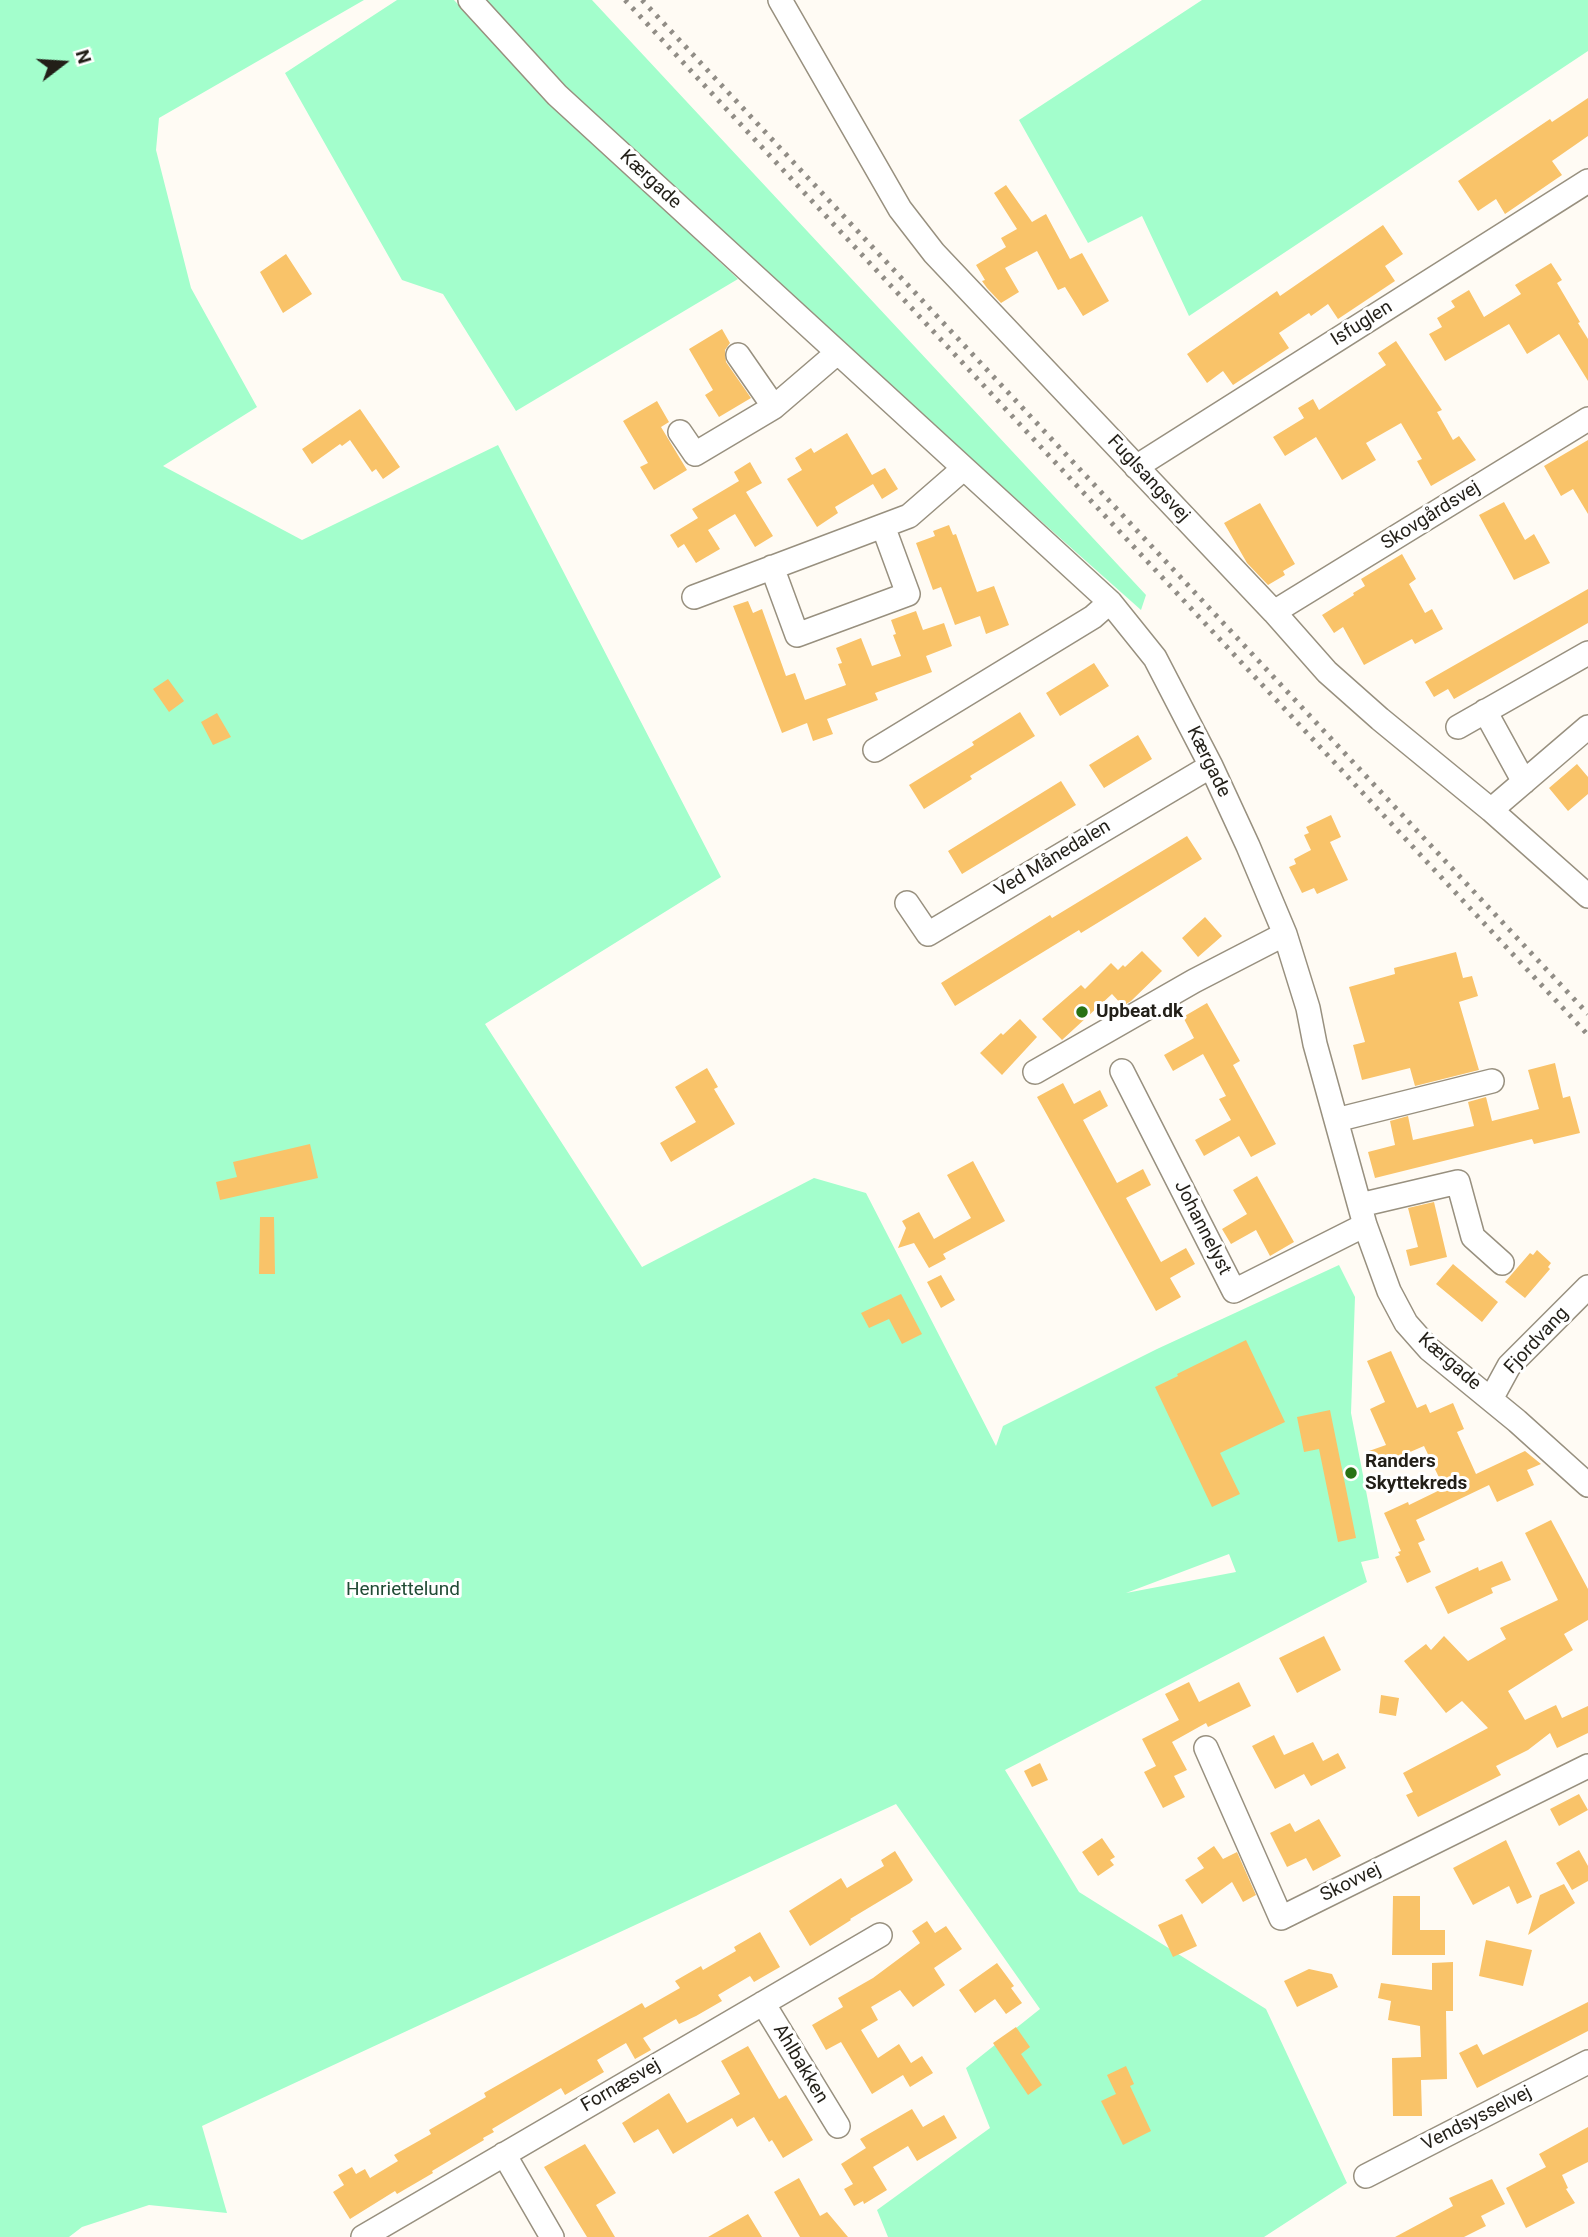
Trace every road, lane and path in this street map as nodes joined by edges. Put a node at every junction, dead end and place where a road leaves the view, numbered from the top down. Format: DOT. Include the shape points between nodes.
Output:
graph roads {
  1 [pos="470,0"];
  2 [pos="780,0"];
  3 [pos="1588,181"];
  4 [pos="837,353"];
  5 [pos="738,355"];
  6 [pos="774,407"];
  7 [pos="1588,419"];
  8 [pos="680,432"];
  9 [pos="1136,467"];
  10 [pos="962,469"];
  11 [pos="883,526"];
  12 [pos="772,567"];
  13 [pos="694,597"];
  14 [pos="1110,602"];
  15 [pos="1274,612"];
  16 [pos="1588,653"];
  17 [pos="1485,711"];
  18 [pos="1458,727"];
  19 [pos="1588,727"];
  20 [pos="876,750"];
  21 [pos="1211,766"];
  22 [pos="1524,782"];
  23 [pos="1491,810"];
  24 [pos="1588,896"];
  25 [pos="907,903"];
  26 [pos="1284,934"];
  27 [pos="1122,1071"];
  28 [pos="1035,1072"];
  29 [pos="1492,1081"];
  30 [pos="1336,1120"];
  31 [pos="1363,1215"];
  32 [pos="1502,1263"];
  33 [pos="1588,1287"];
  34 [pos="1491,1399"];
  35 [pos="1588,1485"];
  36 [pos="1206,1748"];
  37 [pos="1588,1766"];
  38 [pos="880,1935"];
  39 [pos="763,2003"];
  40 [pos="1588,2062"];
  41 [pos="838,2126"];
  42 [pos="504,2154"];
  43 [pos="1367,2176"];
  44 [pos="363,2237"];
  45 [pos="552,2237"];
  1 -- 4 [label="street, Kærgade" via="557,95"];
  2 -- 9 [label="street, Fuglsangsvej" via="900,209 934,253"];
  3 -- 9 [label="street, Isfuglen"];
  4 -- 6 [label="street"];
  4 -- 10 [label="street, Kærgade"];
  5 -- 6 [label="street"];
  6 -- 8 [label="street" via="695,454"];
  7 -- 15 [label="street, Skovgårdsvej"];
  9 -- 15 [label="street, Fuglsangsvej"];
  10 -- 11 [label="street" via="909,516"];
  10 -- 14 [label="street, Kærgade"];
  11 -- 12 [label="street"];
  11 -- 12 [label="street" via="908,594 797,635"];
  12 -- 13 [label="street"];
  14 -- 20 [label="street" via="1093,617"];
  14 -- 21 [label="street, Kærgade" via="1155,658"];
  15 -- 23 [label="street, Fuglsangsvej" via="1327,672"];
  16 -- 17 [label="street"];
  17 -- 18 [label="street"];
  17 -- 22 [label="street"];
  19 -- 22 [label="street"];
  21 -- 25 [label="street, Ved Månedalen" via="928,934"];
  21 -- 26 [label="street, Kærgade"];
  22 -- 23 [label="street"];
  23 -- 24 [label="street, Fuglsangsvej"];
  26 -- 28 [label="street"];
  26 -- 30 [label="street, Kærgade"];
  27 -- 31 [label="street, Johannelyst" via="1234,1291"];
  29 -- 30 [label="street"];
  30 -- 31 [label="street, Kærgade"];
  31 -- 32 [label="street" via="1458,1181 1472,1237"];
  31 -- 34 [label="street, Kærgade" via="1389,1291 1406,1323 1429,1349"];
  33 -- 34 [label="street, Fjordvang" via="1509,1366"];
  34 -- 35 [label="street, Kærgade"];
  36 -- 37 [label="street, Skovvej" via="1281,1918"];
  38 -- 39 [label="street, Fornæsvej"];
  39 -- 41 [label="street, Ahlbakken"];
  39 -- 42 [label="street, Fornæsvej"];
  40 -- 43 [label="street, Vendsysselvej"];
  42 -- 44 [label="street, Fornæsvej"];
  42 -- 45 [label="street"];
}
